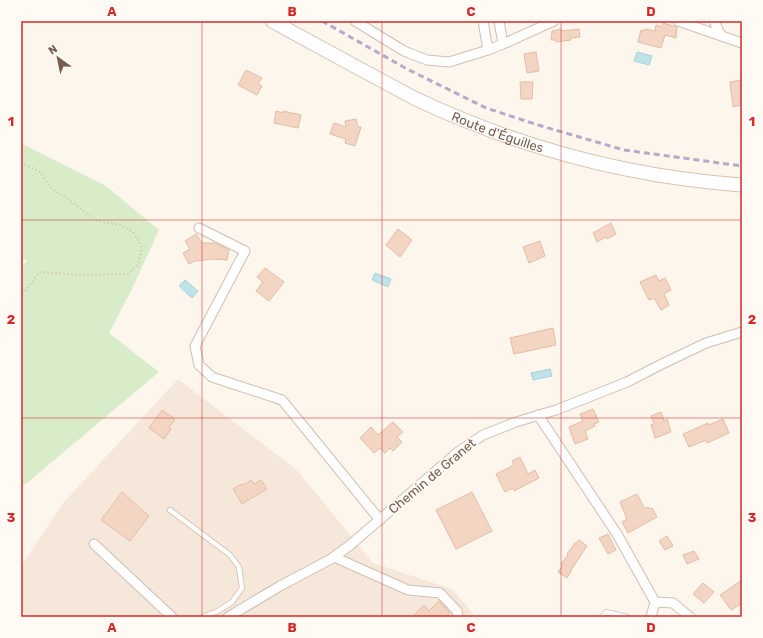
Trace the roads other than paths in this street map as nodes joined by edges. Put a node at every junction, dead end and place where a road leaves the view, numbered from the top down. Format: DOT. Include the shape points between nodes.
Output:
graph roads {
  1 [pos="272,21"];
  2 [pos="355,21"];
  3 [pos="483,21"];
  4 [pos="498,21"];
  5 [pos="554,21"];
  6 [pos="678,21"];
  7 [pos="714,21"];
  8 [pos="720,36"];
  9 [pos="742,43"];
  10 [pos="503,44"];
  11 [pos="488,50"];
  12 [pos="742,185"];
  13 [pos="199,228"];
  14 [pos="742,332"];
  15 [pos="538,415"];
  16 [pos="170,510"];
  17 [pos="380,520"];
  18 [pos="94,544"];
  19 [pos="334,557"];
  20 [pos="655,602"];
  21 [pos="172,617"];
  22 [pos="202,617"];
  23 [pos="228,617"];
  24 [pos="458,617"];
  25 [pos="602,617"];
  26 [pos="627,617"];
  27 [pos="651,617"];
  28 [pos="690,617"];
  1 -- 12 [label="street, Route d'Éguilles" via="416,98 494,132 581,159 654,175"];
  2 -- 11 [label="street" via="404,51 427,60 449,62"];
  3 -- 11 [label="street"];
  4 -- 10 [label="street"];
  5 -- 10 [label="street"];
  6 -- 8 [label="street"];
  7 -- 8 [label="street"];
  8 -- 9 [label="street"];
  10 -- 11 [label="street"];
  13 -- 17 [label="street" via="245,251 195,346 199,365 212,377 282,400"];
  14 -- 15 [label="street, Chemin de Granet" via="706,343 627,382"];
  15 -- 17 [label="street, Chemin de Granet" via="483,435 458,452"];
  15 -- 20 [label="street" via="617,534"];
  16 -- 22 [label="lane" via="230,555 239,567 242,588 232,602"];
  17 -- 19 [label="street, Chemin de Granet"];
  18 -- 21 [label="street"];
  19 -- 23 [label="street, Chemin de Granet"];
  19 -- 24 [label="street" via="408,590 440,593 457,611"];
  20 -- 27 [label="street"];
  20 -- 28 [label="street" via="673,603"];
  25 -- 26 [label="lane" via="606,612"];
}
